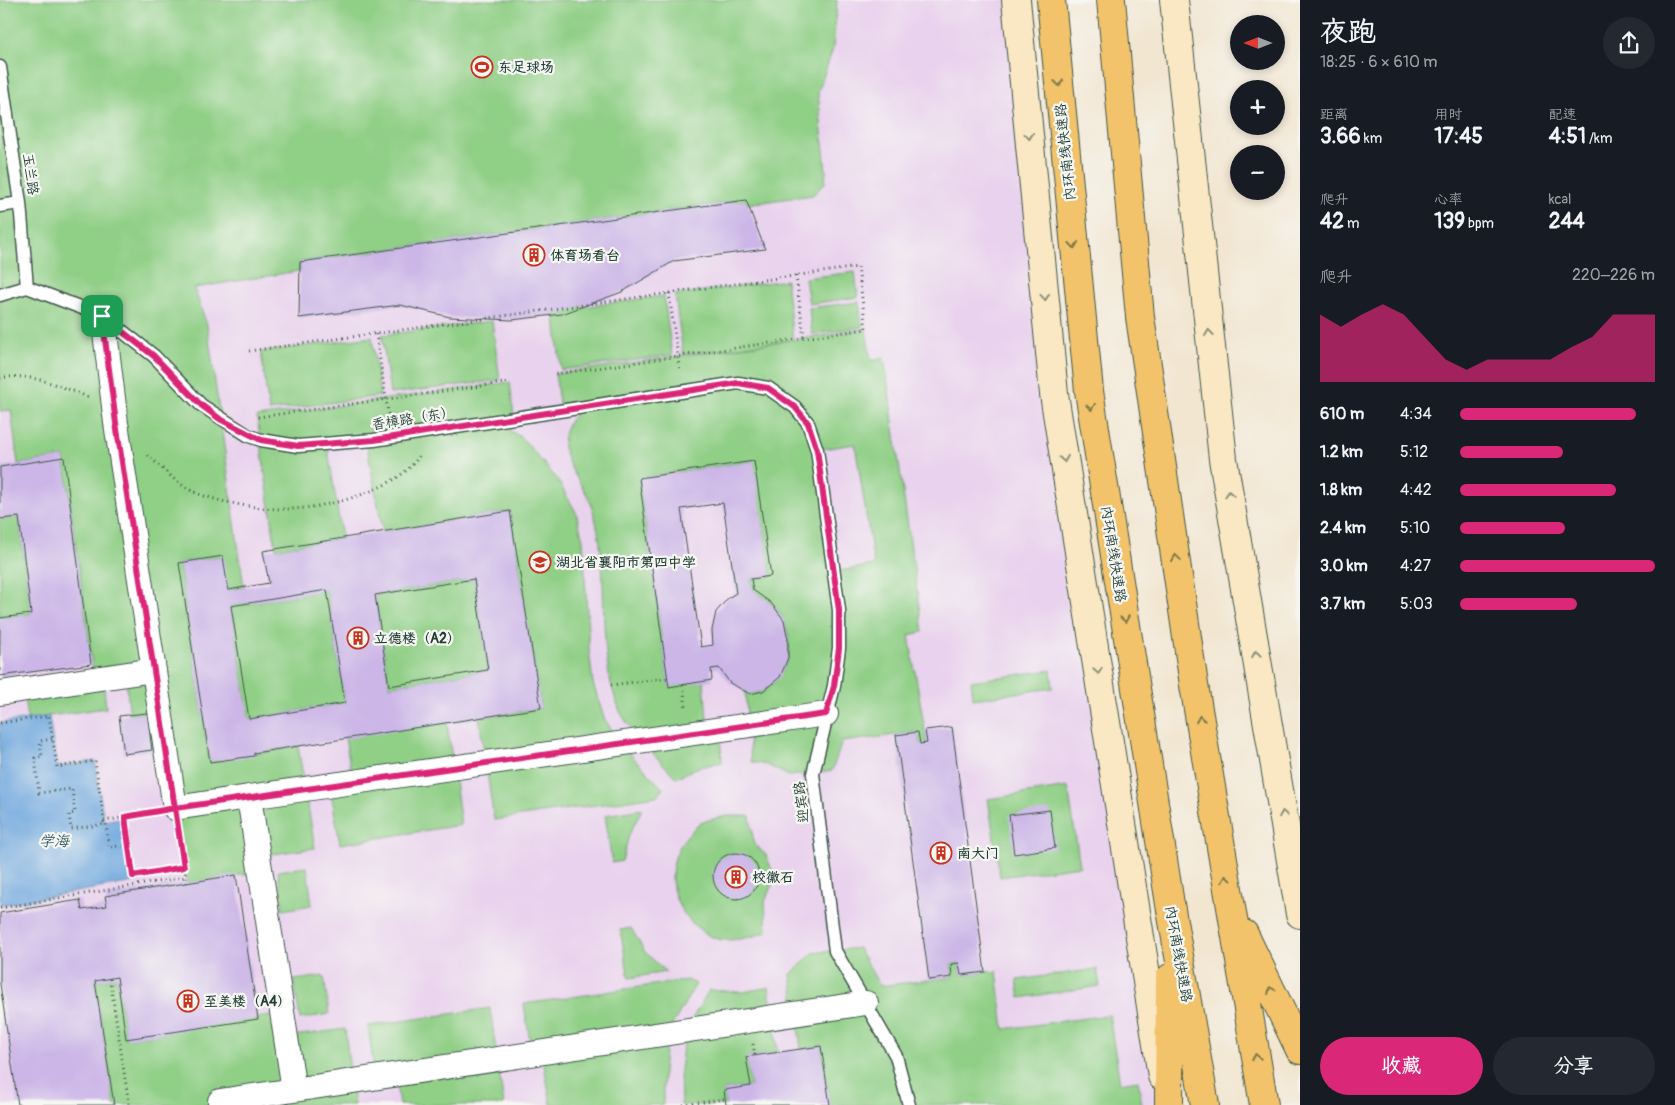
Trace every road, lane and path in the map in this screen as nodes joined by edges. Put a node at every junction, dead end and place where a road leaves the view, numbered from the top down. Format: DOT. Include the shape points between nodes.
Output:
graph roads {
  1 [pos="1016,0"];
  2 [pos="1044,0"];
  3 [pos="1050,0"];
  4 [pos="1111,0"];
  5 [pos="1118,0"];
  6 [pos="1174,0"];
  7 [pos="1114,38"];
  8 [pos="1055,47"];
  9 [pos="0,67"];
  10 [pos="20,203"];
  11 [pos="0,206"];
  12 [pos="796,276"];
  13 [pos="27,287"];
  14 [pos="669,293"];
  15 [pos="0,295"];
  16 [pos="102,316"];
  17 [pos="376,334"];
  18 [pos="804,338"];
  19 [pos="248,351"];
  20 [pos="678,356"];
  21 [pos="555,374"];
  22 [pos="0,378"];
  23 [pos="510,382"];
  24 [pos="386,399"];
  25 [pos="258,417"];
  26 [pos="116,423"];
  27 [pos="432,430"];
  28 [pos="817,450"];
  29 [pos="154,670"];
  30 [pos="668,678"];
  31 [pos="611,685"];
  32 [pos="0,693"];
  33 [pos="826,714"];
  34 [pos="0,723"];
  35 [pos="52,739"];
  36 [pos="249,797"];
  37 [pos="175,808"];
  38 [pos="125,817"];
  39 [pos="129,845"];
  40 [pos="184,867"];
  41 [pos="186,877"];
  42 [pos="187,883"];
  43 [pos="1170,904"];
  44 [pos="1230,906"];
  45 [pos="0,908"];
  46 [pos="1300,914"];
  47 [pos="110,978"];
  48 [pos="866,1003"];
  49 [pos="1300,1050"];
  50 [pos="294,1090"];
  51 [pos="725,1099"];
  52 [pos="129,1105"];
  53 [pos="221,1105"];
  54 [pos="683,1105"];
  55 [pos="909,1105"];
  56 [pos="1168,1105"];
  57 [pos="1205,1105"];
  58 [pos="1264,1105"];
  1 -- 56 [label="main road, one-way" via="1054,394"];
  2 -- 8 [label="highway"];
  3 -- 8 [label="highway, 内环南线快速路"];
  4 -- 7 [label="highway"];
  5 -- 7 [label="highway"];
  46 -- 6 [label="main road, one-way" via="1223,459"];
  44 -- 7 [label="highway, one-way" via="1140,317"];
  8 -- 43 [label="highway, 内环南线快速路, one-way" via="1088,391"];
  9 -- 10 [label="lane, 玉兰路"];
  10 -- 11 [label="lane"];
  10 -- 13 [label="lane, 玉兰路"];
  12 -- 14 [label="path"];
  12 -- 18 [label="path"];
  12 -- 18 [label="path" via="858,267 863,303 866,329"];
  13 -- 15 [label="lane"];
  13 -- 16 [label="lane, 香樟路（东）"];
  14 -- 17 [label="path"];
  14 -- 20 [label="path"];
  16 -- 26 [label="street"];
  16 -- 27 [label="lane, 香樟路（东）" via="154,356 201,405 220,419 261,440 298,446 374,440"];
  17 -- 19 [label="path"];
  17 -- 24 [label="path"];
  18 -- 20 [label="path"];
  20 -- 21 [label="path"];
  22 -- 26 [label="path" via="16,375 56,384 93,399"];
  23 -- 24 [label="path"];
  24 -- 25 [label="path"];
  26 -- 27 [label="path" via="165,471 195,492 226,501 291,509 336,502 392,483 417,460"];
  26 -- 29 [label="street"];
  27 -- 28 [label="lane, 香樟路（东）" via="738,383 768,388 795,407 808,423"];
  28 -- 33 [label="lane, 迎宾路" via="839,610 839,648"];
  29 -- 32 [label="street"];
  29 -- 37 [label="street"];
  30 -- 31 [label="path"];
  33 -- 36 [label="street"];
  33 -- 48 [label="lane, 迎宾路" via="812,774 835,951"];
  34 -- 35 [label="path" via="49,716"];
  35 -- 38 [label="path" via="56,767 95,761 104,821"];
  35 -- 39 [label="path" via="40,741 42,757 35,758 39,793 72,789 75,813 69,814 71,829 106,824 109,847"];
  36 -- 37 [label="street"];
  36 -- 50 [label="street"];
  37 -- 38 [label="path"];
  37 -- 40 [label="path"];
  38 -- 39 [label="path"];
  39 -- 40 [label="path" via="133,876"];
  40 -- 41 [label="path"];
  41 -- 42 [label="path"];
  41 -- 45 [label="path"];
  43 -- 56 [label="highway"];
  43 -- 57 [label="highway, 内环南线快速路"];
  49 -- 44 [label="highway, one-way"];
  58 -- 44 [label="highway, one-way"];
  47 -- 52 [label="path"];
  48 -- 50 [label="street"];
  48 -- 55 [label="lane, 迎宾路" via="896,1056"];
  50 -- 53 [label="street" via="220,1101"];
  51 -- 54 [label="path"];
}
